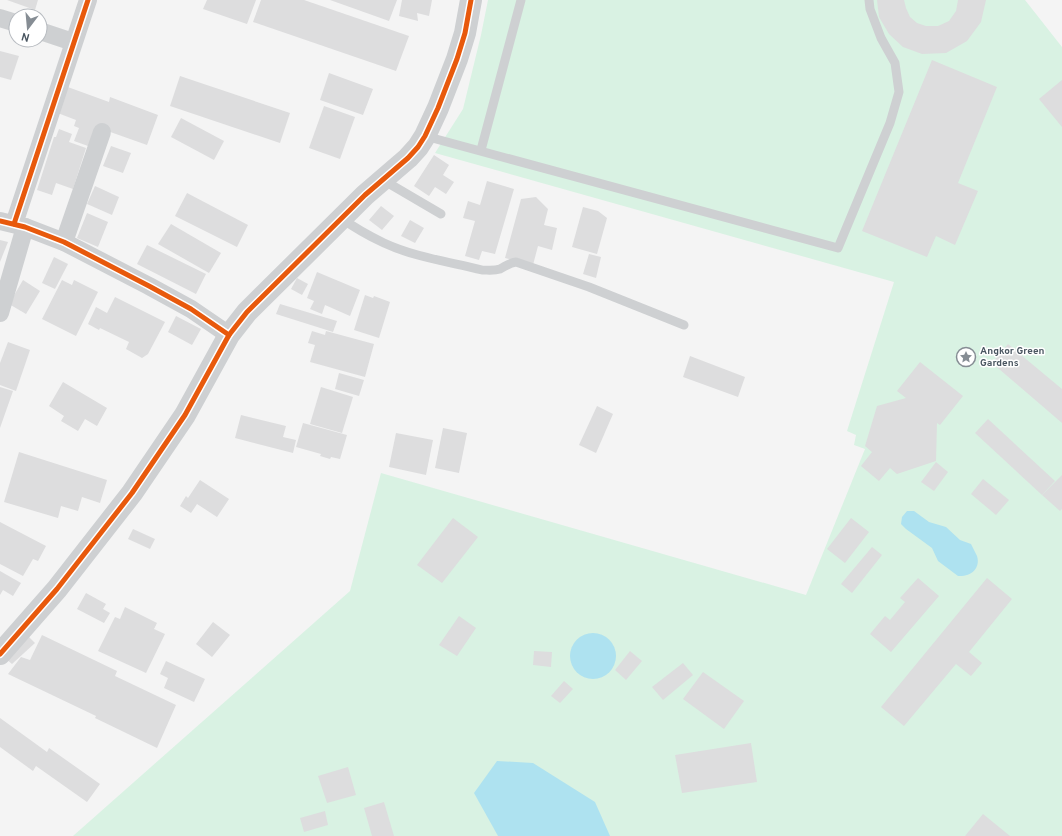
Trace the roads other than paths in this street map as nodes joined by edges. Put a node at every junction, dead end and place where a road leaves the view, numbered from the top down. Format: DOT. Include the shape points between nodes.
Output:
graph roads {
  1 [pos="88,0"];
  2 [pos="472,0"];
  3 [pos="520,0"];
  4 [pos="869,0"];
  5 [pos="48,34"];
  6 [pos="74,42"];
  7 [pos="102,132"];
  8 [pos="425,136"];
  9 [pos="481,150"];
  10 [pos="383,180"];
  11 [pos="441,214"];
  12 [pos="341,218"];
  13 [pos="13,224"];
  14 [pos="64,242"];
  15 [pos="0,312"];
  16 [pos="684,325"];
  17 [pos="229,335"];
  18 [pos="0,654"];
  1 -- 6 [label="street"];
  2 -- 8 [label="street" via="457,59"];
  3 -- 9 [label="lane"];
  4 -- 9 [label="lane" via="881,38 895,63 899,92 890,124 838,248"];
  5 -- 6 [label="street"];
  6 -- 13 [label="street"];
  7 -- 14 [label="street"];
  8 -- 9 [label="lane"];
  8 -- 10 [label="street" via="408,158"];
  10 -- 11 [label="lane"];
  10 -- 12 [label="street"];
  12 -- 16 [label="lane" via="386,244 418,255 492,270 516,262 589,287"];
  12 -- 17 [label="street" via="247,312"];
  13 -- 14 [label="street"];
  13 -- 15 [label="street"];
  14 -- 17 [label="street" via="191,309"];
  17 -- 18 [label="street" via="185,415 132,493 57,589"];
}
